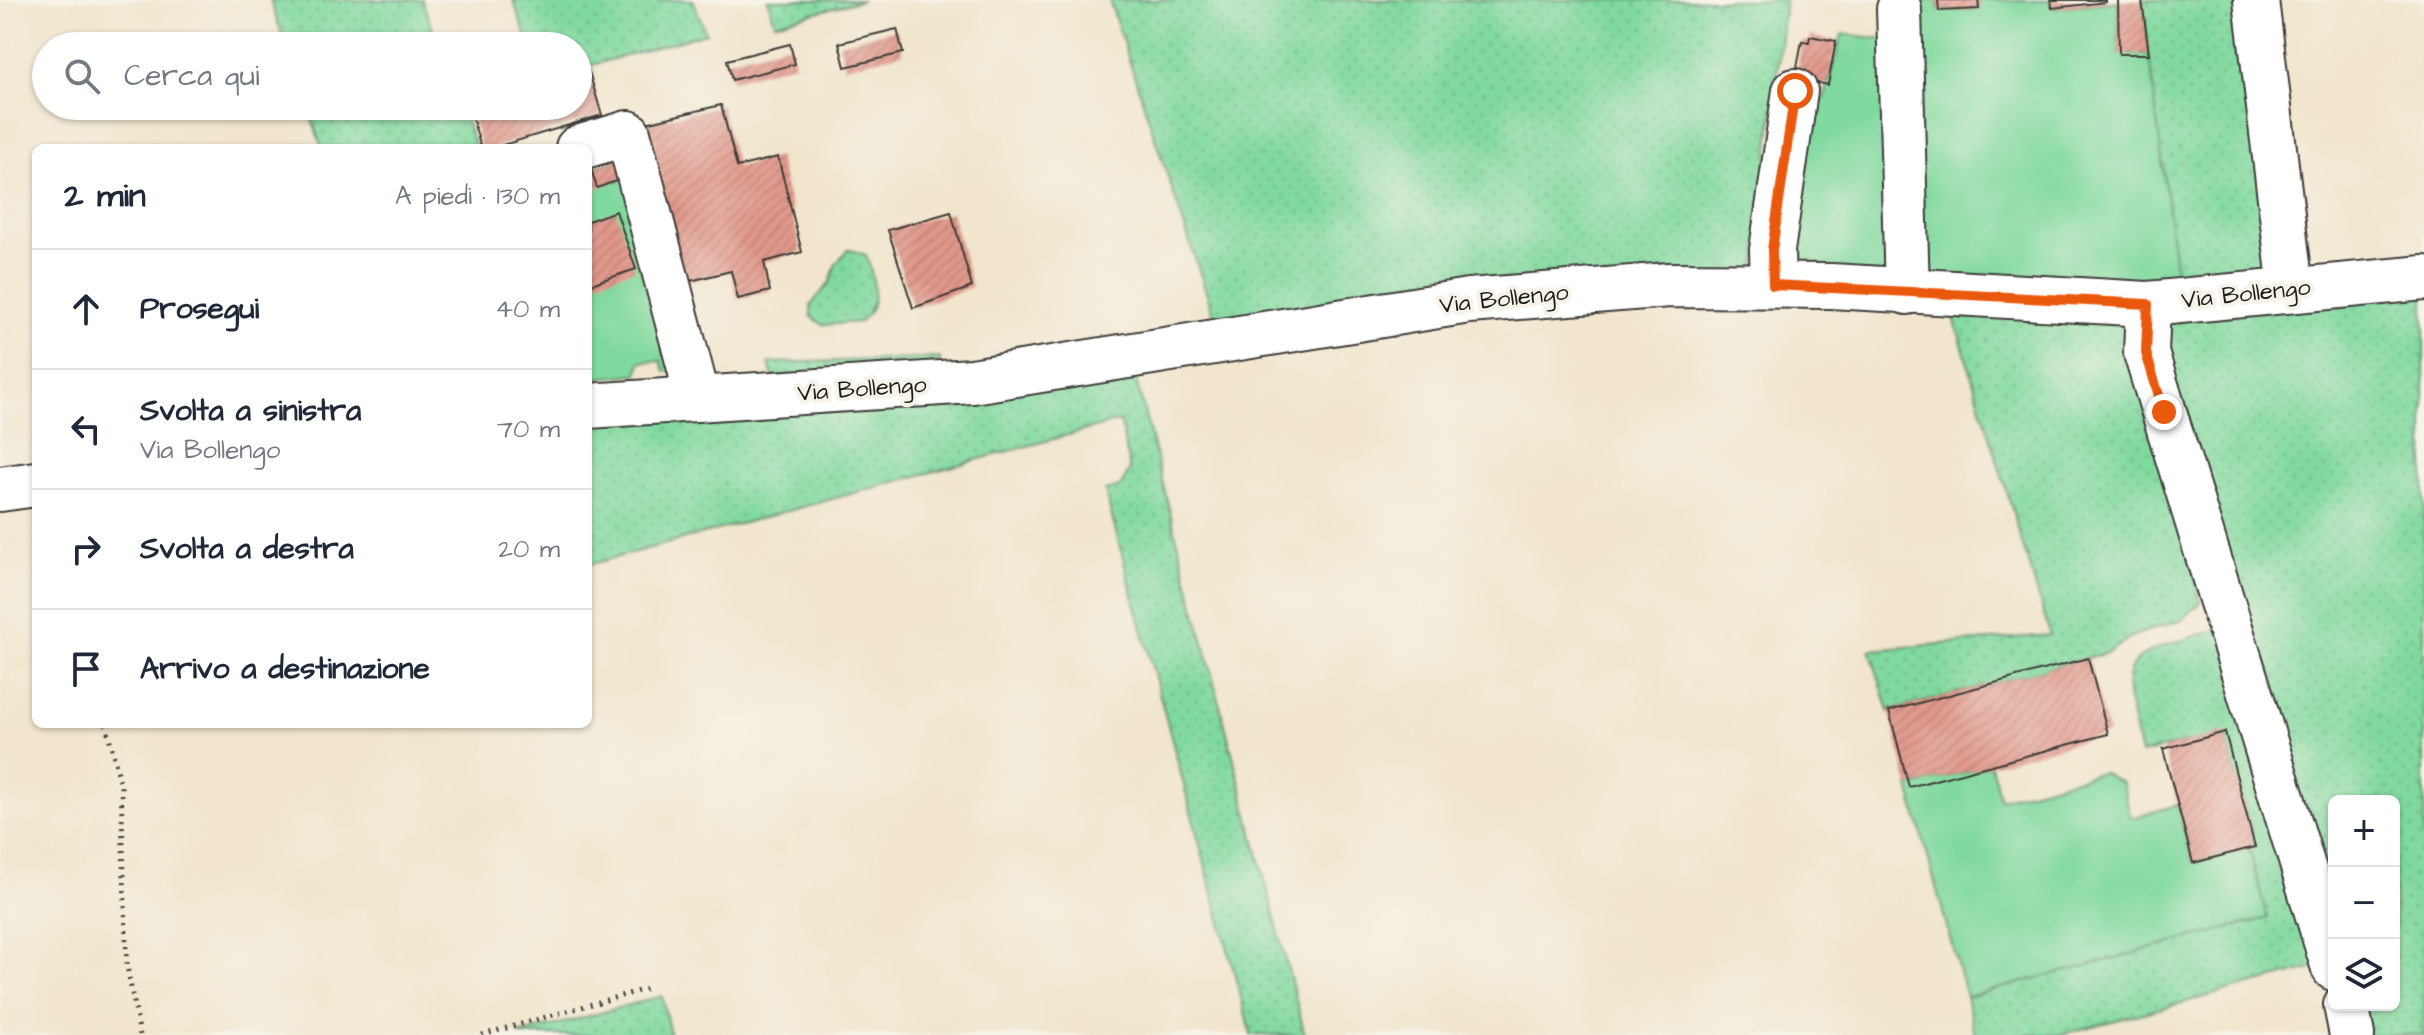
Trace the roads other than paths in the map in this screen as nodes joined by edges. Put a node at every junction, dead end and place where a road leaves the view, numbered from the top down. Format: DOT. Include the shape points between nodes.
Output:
graph roads {
  1 [pos="2256,0"];
  2 [pos="1899,9"];
  3 [pos="1795,91"];
  4 [pos="591,144"];
  5 [pos="2424,278"];
  6 [pos="1773,285"];
  7 [pos="2291,289"];
  8 [pos="1907,292"];
  9 [pos="2148,304"];
  10 [pos="698,399"];
  11 [pos="592,406"];
  12 [pos="32,485"];
  13 [pos="0,489"];
  14 [pos="2328,948"];
  15 [pos="2347,1011"];
  16 [pos="2352,1035"];
  1 -- 7 [label="street"];
  2 -- 8 [label="street"];
  3 -- 6 [label="street" via="1772,250"];
  4 -- 10 [label="street" via="628,133"];
  5 -- 7 [label="street, Via Bollengo"];
  6 -- 8 [label="street, Via Bollengo"];
  6 -- 10 [label="street, Via Bollengo" via="1669,285 1469,301 972,381"];
  7 -- 9 [label="street, Via Bollengo"];
  8 -- 9 [label="street, Via Bollengo"];
  9 -- 14 [label="street" via="2146,353"];
  10 -- 11 [label="street, Via Bollengo"];
  12 -- 13 [label="street"];
  15 -- 16 [label="street"];
}
